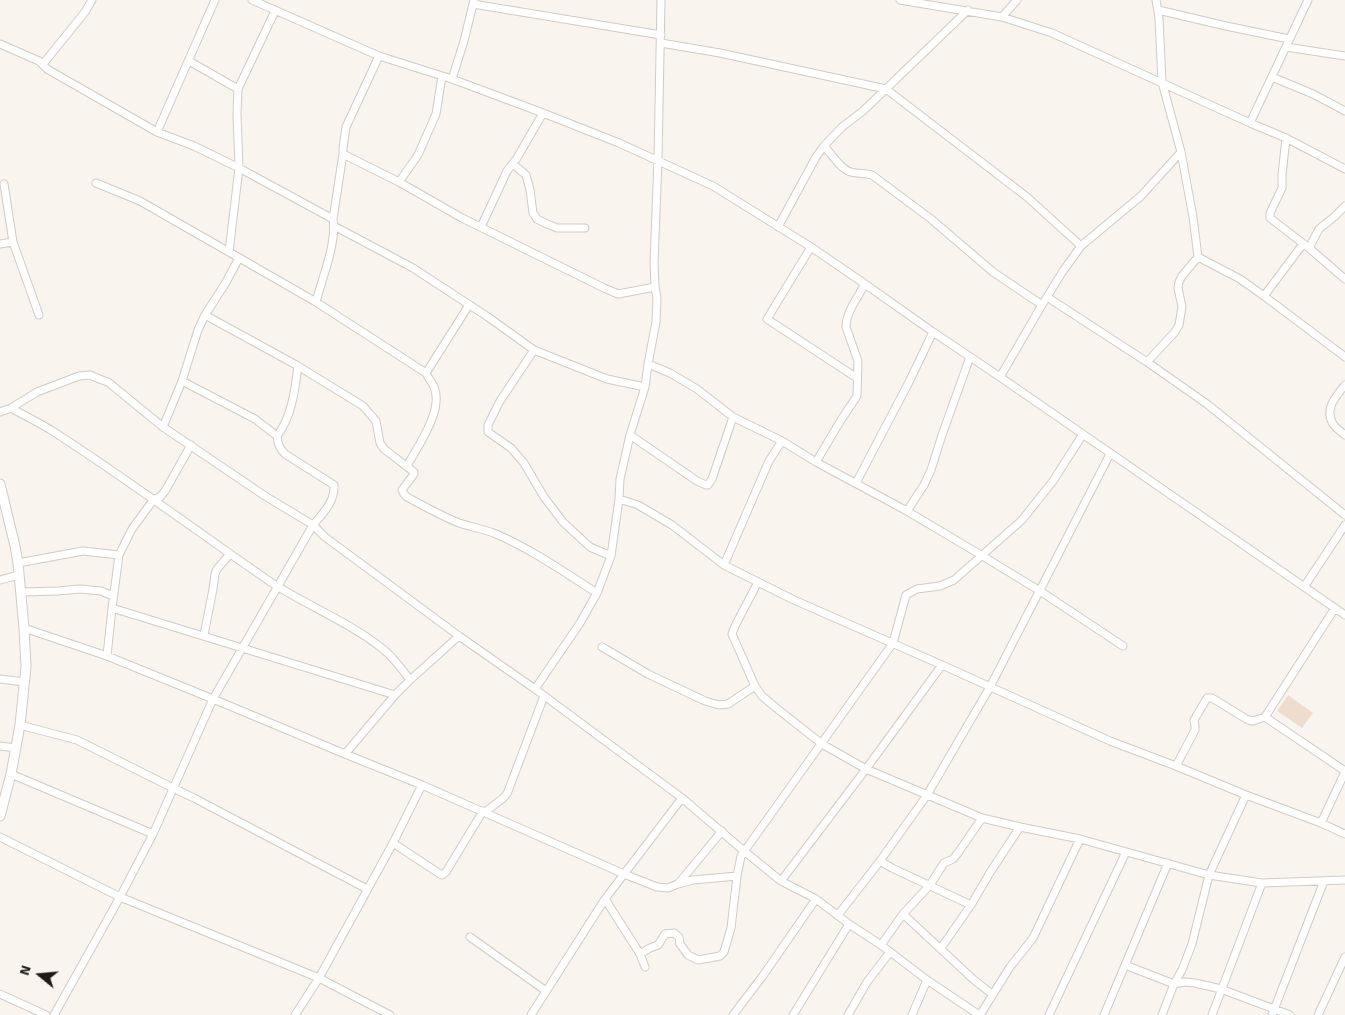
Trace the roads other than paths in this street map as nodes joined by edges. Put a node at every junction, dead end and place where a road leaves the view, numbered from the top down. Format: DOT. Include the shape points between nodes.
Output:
graph roads {
  1 [pos="92,0"];
  2 [pos="215,0"];
  3 [pos="252,0"];
  4 [pos="661,0"];
  5 [pos="900,0"];
  6 [pos="1017,0"];
  7 [pos="1156,0"];
  8 [pos="1308,0"];
  9 [pos="912,1"];
  10 [pos="474,2"];
  11 [pos="968,10"];
  12 [pos="1158,10"];
  13 [pos="275,11"];
  14 [pos="1002,17"];
  15 [pos="661,39"];
  16 [pos="1289,39"];
  17 [pos="0,44"];
  18 [pos="1286,48"];
  19 [pos="379,56"];
  20 [pos="1345,56"];
  21 [pos="189,61"];
  22 [pos="43,64"];
  23 [pos="442,76"];
  24 [pos="1272,76"];
  25 [pos="452,79"];
  26 [pos="1162,82"];
  27 [pos="238,89"];
  28 [pos="886,89"];
  29 [pos="1345,111"];
  30 [pos="543,113"];
  31 [pos="1250,123"];
  32 [pos="157,132"];
  33 [pos="1286,138"];
  34 [pos="824,146"];
  35 [pos="1181,152"];
  36 [pos="343,154"];
  37 [pos="658,160"];
  38 [pos="512,164"];
  39 [pos="239,168"];
  40 [pos="1345,169"];
  41 [pos="399,182"];
  42 [pos="96,183"];
  43 [pos="4,184"];
  44 [pos="1345,206"];
  45 [pos="333,222"];
  46 [pos="778,227"];
  47 [pos="481,228"];
  48 [pos="584,228"];
  49 [pos="13,242"];
  50 [pos="0,244"];
  51 [pos="1080,246"];
  52 [pos="1306,246"];
  53 [pos="811,247"];
  54 [pos="229,252"];
  55 [pos="1198,257"];
  56 [pos="239,258"];
  57 [pos="1345,279"];
  58 [pos="865,284"];
  59 [pos="655,287"];
  60 [pos="1264,296"];
  61 [pos="1047,297"];
  62 [pos="316,302"];
  63 [pos="469,305"];
  64 [pos="1042,305"];
  65 [pos="39,314"];
  66 [pos="205,315"];
  67 [pos="933,332"];
  68 [pos="534,350"];
  69 [pos="970,357"];
  70 [pos="1345,357"];
  71 [pos="1147,362"];
  72 [pos="648,364"];
  73 [pos="298,366"];
  74 [pos="426,374"];
  75 [pos="1000,377"];
  76 [pos="857,378"];
  77 [pos="182,381"];
  78 [pos="1345,385"];
  79 [pos="645,387"];
  80 [pos="11,408"];
  81 [pos="0,412"];
  82 [pos="732,417"];
  83 [pos="163,426"];
  84 [pos="1084,434"];
  85 [pos="630,435"];
  86 [pos="1345,435"];
  87 [pos="277,436"];
  88 [pos="782,441"];
  89 [pos="191,445"];
  90 [pos="1110,454"];
  91 [pos="816,462"];
  92 [pos="406,466"];
  93 [pos="856,483"];
  94 [pos="0,484"];
  95 [pos="619,498"];
  96 [pos="154,499"];
  97 [pos="2,502"];
  98 [pos="907,511"];
  99 [pos="1345,515"];
  100 [pos="313,525"];
  101 [pos="1345,525"];
  102 [pos="230,554"];
  103 [pos="119,555"];
  104 [pos="981,555"];
  105 [pos="611,556"];
  106 [pos="18,563"];
  107 [pos="724,565"];
  108 [pos="19,575"];
  109 [pos="0,580"];
  110 [pos="758,582"];
  111 [pos="278,586"];
  112 [pos="1304,587"];
  113 [pos="1040,591"];
  114 [pos="22,592"];
  115 [pos="597,592"];
  116 [pos="113,596"];
  117 [pos="112,608"];
  118 [pos="1335,608"];
  119 [pos="1345,615"];
  120 [pos="24,628"];
  121 [pos="204,636"];
  122 [pos="459,636"];
  123 [pos="893,643"];
  124 [pos="1123,646"];
  125 [pos="602,647"];
  126 [pos="242,648"];
  127 [pos="107,656"];
  128 [pos="942,665"];
  129 [pos="0,679"];
  130 [pos="410,680"];
  131 [pos="24,682"];
  132 [pos="754,686"];
  133 [pos="990,687"];
  134 [pos="535,689"];
  135 [pos="396,695"];
  136 [pos="544,696"];
  137 [pos="213,699"];
  138 [pos="1265,718"];
  139 [pos="20,725"];
  140 [pos="822,744"];
  141 [pos="0,746"];
  142 [pos="16,748"];
  143 [pos="345,754"];
  144 [pos="1176,766"];
  145 [pos="866,769"];
  146 [pos="1345,772"];
  147 [pos="11,774"];
  148 [pos="422,785"];
  149 [pos="173,788"];
  150 [pos="927,795"];
  151 [pos="1246,795"];
  152 [pos="682,798"];
  153 [pos="484,812"];
  154 [pos="0,816"];
  155 [pos="982,818"];
  156 [pos="1321,823"];
  157 [pos="1020,828"];
  158 [pos="722,831"];
  159 [pos="153,834"];
  160 [pos="1345,834"];
  161 [pos="0,837"];
  162 [pos="1080,839"];
  163 [pos="393,843"];
  164 [pos="744,851"];
  165 [pos="1126,852"];
  166 [pos="880,861"];
  167 [pos="1168,863"];
  168 [pos="624,874"];
  169 [pos="1210,875"];
  170 [pos="737,876"];
  171 [pos="1324,880"];
  172 [pos="1345,880"];
  173 [pos="781,881"];
  174 [pos="1262,883"];
  175 [pos="678,884"];
  176 [pos="930,885"];
  177 [pos="367,889"];
  178 [pos="120,897"];
  179 [pos="605,899"];
  180 [pos="816,899"];
  181 [pos="971,905"];
  182 [pos="903,914"];
  183 [pos="838,915"];
  184 [pos="848,924"];
  185 [pos="470,937"];
  186 [pos="881,945"];
  187 [pos="940,948"];
  188 [pos="890,952"];
  189 [pos="640,954"];
  190 [pos="1345,957"];
  191 [pos="1125,965"];
  192 [pos="645,967"];
  193 [pos="319,978"];
  194 [pos="927,980"];
  195 [pos="1174,984"];
  196 [pos="1221,989"];
  197 [pos="546,991"];
  198 [pos="0,994"];
  199 [pos="992,994"];
  200 [pos="1273,1012"];
  201 [pos="46,1015"];
  202 [pos="54,1015"];
  203 [pos="295,1015"];
  204 [pos="390,1015"];
  205 [pos="531,1015"];
  206 [pos="733,1015"];
  207 [pos="793,1015"];
  208 [pos="848,1015"];
  209 [pos="912,1015"];
  210 [pos="980,1015"];
  211 [pos="1048,1015"];
  212 [pos="1104,1015"];
  213 [pos="1162,1015"];
  214 [pos="1212,1015"];
  215 [pos="1290,1015"];
  216 [pos="1318,1015"];
  1 -- 22 [label="street"];
  2 -- 21 [label="street"];
  3 -- 13 [label="street"];
  4 -- 15 [label="street"];
  5 -- 9 [label="street"];
  6 -- 14 [label="street"];
  7 -- 12 [label="street"];
  8 -- 16 [label="street"];
  9 -- 11 [label="street"];
  10 -- 15 [label="street"];
  10 -- 25 [label="street"];
  11 -- 14 [label="street"];
  11 -- 28 [label="street"];
  12 -- 16 [label="street"];
  12 -- 26 [label="street"];
  13 -- 19 [label="street"];
  13 -- 27 [label="street"];
  14 -- 26 [label="street" via="1052,33"];
  15 -- 28 [label="street"];
  15 -- 37 [label="street"];
  16 -- 18 [label="street"];
  17 -- 22 [label="street"];
  18 -- 20 [label="street"];
  18 -- 24 [label="street"];
  19 -- 23 [label="street"];
  19 -- 36 [label="street" via="346,127"];
  21 -- 27 [label="street"];
  21 -- 32 [label="street"];
  22 -- 32 [label="street"];
  23 -- 25 [label="street"];
  23 -- 41 [label="street" via="436,114 418,155"];
  24 -- 29 [label="street"];
  24 -- 31 [label="street"];
  25 -- 30 [label="street"];
  26 -- 31 [label="street"];
  26 -- 35 [label="street"];
  27 -- 39 [label="street"];
  28 -- 34 [label="street" via="842,126"];
  28 -- 51 [label="street" via="1027,197"];
  30 -- 37 [label="street"];
  30 -- 38 [label="street"];
  31 -- 33 [label="street"];
  32 -- 39 [label="street"];
  33 -- 40 [label="street"];
  33 -- 52 [label="street" via="1282,188 1269,216"];
  34 -- 46 [label="street"];
  34 -- 64 [label="street" via="844,168 853,173 872,175 931,219 992,272"];
  35 -- 51 [label="street" via="1141,196"];
  35 -- 55 [label="street"];
  36 -- 41 [label="street"];
  36 -- 45 [label="street"];
  37 -- 46 [label="street" via="713,186"];
  37 -- 59 [label="street"];
  38 -- 47 [label="street"];
  38 -- 48 [label="street" via="526,175 533,213 538,219 557,228"];
  39 -- 45 [label="street"];
  39 -- 54 [label="street"];
  41 -- 47 [label="street"];
  42 -- 54 [label="street" via="140,201"];
  43 -- 49 [label="street"];
  44 -- 52 [label="street" via="1319,229"];
  45 -- 62 [label="street" via="333,241"];
  45 -- 63 [label="street"];
  46 -- 53 [label="street"];
  47 -- 59 [label="street" via="618,294"];
  49 -- 50 [label="street"];
  49 -- 65 [label="street"];
  51 -- 61 [label="street"];
  52 -- 57 [label="street"];
  52 -- 60 [label="street"];
  53 -- 58 [label="street"];
  53 -- 76 [label="street" via="767,319"];
  54 -- 56 [label="street"];
  55 -- 60 [label="street"];
  55 -- 71 [label="street" via="1179,282 1182,307 1179,325"];
  56 -- 62 [label="street"];
  56 -- 66 [label="street"];
  58 -- 67 [label="street"];
  58 -- 76 [label="street" via="846,322 858,362"];
  59 -- 72 [label="street" via="656,322"];
  60 -- 70 [label="street"];
  61 -- 64 [label="street"];
  61 -- 71 [label="street"];
  62 -- 74 [label="street"];
  63 -- 68 [label="street"];
  63 -- 74 [label="street"];
  64 -- 75 [label="street"];
  66 -- 73 [label="street"];
  66 -- 77 [label="street"];
  67 -- 69 [label="street"];
  67 -- 93 [label="street"];
  68 -- 79 [label="street" via="607,379"];
  68 -- 105 [label="street" via="500,401 488,425 488,432 511,448 524,463 563,522 590,547"];
  69 -- 75 [label="street"];
  69 -- 98 [label="street" via="931,470"];
  71 -- 99 [label="street" via="1208,404"];
  72 -- 79 [label="street"];
  72 -- 82 [label="street" via="697,389"];
  73 -- 87 [label="street" via="288,415"];
  73 -- 92 [label="street" via="363,406 376,422 384,449"];
  74 -- 92 [label="street" via="435,388 433,416"];
  75 -- 84 [label="street"];
  76 -- 91 [label="street" via="858,396"];
  77 -- 83 [label="street"];
  77 -- 87 [label="street" via="255,420"];
  78 -- 86 [label="street" via="1330,408 1334,425"];
  79 -- 85 [label="street"];
  80 -- 81 [label="street"];
  80 -- 83 [label="street" via="37,392 90,375 108,382"];
  80 -- 96 [label="street" via="53,431"];
  82 -- 85 [label="street" via="708,485 697,481"];
  82 -- 88 [label="street"];
  83 -- 89 [label="street"];
  84 -- 90 [label="street"];
  84 -- 104 [label="street" via="1054,481 1022,520"];
  85 -- 95 [label="street"];
  87 -- 100 [label="street" via="285,454 334,485 329,506"];
  88 -- 91 [label="street"];
  88 -- 107 [label="street" via="769,461"];
  89 -- 96 [label="street" via="165,491"];
  89 -- 100 [label="street"];
  90 -- 112 [label="street"];
  90 -- 113 [label="street"];
  91 -- 93 [label="street"];
  92 -- 115 [label="street" via="414,472 402,490 407,497 454,521 494,533"];
  93 -- 98 [label="street"];
  94 -- 97 [label="main road"];
  95 -- 105 [label="street"];
  95 -- 107 [label="street" via="672,525"];
  96 -- 102 [label="street"];
  96 -- 103 [label="street" via="132,528"];
  97 -- 106 [label="main road"];
  98 -- 104 [label="street"];
  100 -- 111 [label="street"];
  100 -- 122 [label="street"];
  101 -- 112 [label="street"];
  102 -- 111 [label="street"];
  102 -- 121 [label="street" via="215,574"];
  103 -- 106 [label="street" via="72,552"];
  103 -- 116 [label="street"];
  104 -- 113 [label="street"];
  104 -- 123 [label="street" via="947,584 906,595"];
  105 -- 115 [label="street"];
  106 -- 108 [label="main road"];
  107 -- 110 [label="street"];
  108 -- 109 [label="street"];
  108 -- 114 [label="main road"];
  110 -- 123 [label="street"];
  110 -- 132 [label="street" via="732,634"];
  111 -- 126 [label="street"];
  111 -- 130 [label="street" via="383,649"];
  112 -- 118 [label="street"];
  113 -- 124 [label="street"];
  113 -- 133 [label="street"];
  114 -- 116 [label="street" via="80,589"];
  114 -- 120 [label="main road"];
  115 -- 134 [label="street"];
  116 -- 117 [label="street"];
  117 -- 121 [label="street"];
  117 -- 127 [label="street"];
  118 -- 119 [label="street"];
  118 -- 138 [label="street"];
  120 -- 127 [label="street"];
  120 -- 131 [label="main road"];
  121 -- 126 [label="street"];
  122 -- 130 [label="street"];
  122 -- 134 [label="street"];
  123 -- 128 [label="street"];
  123 -- 140 [label="street"];
  125 -- 132 [label="street" via="648,674 719,705 728,704"];
  126 -- 135 [label="street"];
  126 -- 137 [label="street"];
  127 -- 137 [label="street"];
  128 -- 133 [label="street"];
  128 -- 145 [label="street"];
  129 -- 131 [label="street"];
  130 -- 135 [label="street"];
  131 -- 139 [label="main road"];
  132 -- 140 [label="street" via="775,708"];
  133 -- 144 [label="street" via="1110,742"];
  133 -- 150 [label="street"];
  134 -- 136 [label="street"];
  135 -- 143 [label="street"];
  136 -- 152 [label="street"];
  136 -- 153 [label="street" via="506,794"];
  137 -- 143 [label="street"];
  137 -- 149 [label="street"];
  138 -- 144 [label="street" via="1248,720 1207,698 1194,720 1195,730"];
  138 -- 146 [label="street"];
  139 -- 142 [label="main road"];
  139 -- 149 [label="street" via="77,740"];
  140 -- 145 [label="street"];
  140 -- 164 [label="street"];
  141 -- 142 [label="street"];
  142 -- 147 [label="main road"];
  143 -- 148 [label="street"];
  144 -- 151 [label="street"];
  145 -- 150 [label="street"];
  145 -- 173 [label="street"];
  146 -- 156 [label="street"];
  147 -- 154 [label="main road"];
  147 -- 159 [label="street"];
  148 -- 153 [label="street"];
  148 -- 163 [label="street"];
  149 -- 159 [label="street"];
  149 -- 177 [label="street"];
  150 -- 155 [label="street"];
  150 -- 166 [label="street"];
  151 -- 156 [label="street"];
  151 -- 169 [label="street"];
  152 -- 158 [label="street"];
  152 -- 168 [label="street"];
  153 -- 163 [label="street" via="444,874"];
  153 -- 168 [label="street"];
  155 -- 157 [label="street"];
  155 -- 176 [label="street" via="958,854 944,864"];
  156 -- 160 [label="street"];
  157 -- 162 [label="street"];
  157 -- 181 [label="street"];
  158 -- 164 [label="street"];
  158 -- 175 [label="street"];
  159 -- 178 [label="street"];
  161 -- 178 [label="street"];
  162 -- 165 [label="street"];
  162 -- 199 [label="street" via="1033,938"];
  163 -- 177 [label="street"];
  164 -- 170 [label="street"];
  164 -- 173 [label="street"];
  165 -- 167 [label="street"];
  165 -- 211 [label="street"];
  166 -- 176 [label="street"];
  166 -- 183 [label="street"];
  167 -- 169 [label="street"];
  167 -- 191 [label="street"];
  168 -- 175 [label="street" via="663,888"];
  168 -- 179 [label="street"];
  169 -- 174 [label="street"];
  169 -- 195 [label="street" via="1192,944"];
  170 -- 175 [label="street"];
  170 -- 189 [label="street" via="731,928 720,956 698,960 688,955 674,933 665,934 658,946"];
  171 -- 172 [label="street"];
  171 -- 174 [label="street"];
  171 -- 200 [label="street"];
  173 -- 180 [label="street"];
  174 -- 196 [label="street"];
  176 -- 181 [label="street"];
  176 -- 182 [label="street"];
  177 -- 193 [label="street"];
  178 -- 193 [label="street"];
  178 -- 202 [label="street"];
  179 -- 189 [label="street"];
  179 -- 197 [label="street"];
  180 -- 183 [label="street"];
  180 -- 206 [label="street"];
  181 -- 187 [label="street"];
  182 -- 186 [label="street"];
  182 -- 187 [label="street"];
  183 -- 184 [label="street"];
  184 -- 186 [label="street"];
  184 -- 207 [label="street"];
  185 -- 197 [label="street"];
  186 -- 188 [label="street"];
  187 -- 199 [label="street"];
  188 -- 194 [label="street"];
  188 -- 208 [label="street"];
  189 -- 192 [label="street"];
  190 -- 216 [label="street"];
  191 -- 195 [label="street"];
  191 -- 212 [label="street"];
  193 -- 203 [label="street"];
  193 -- 204 [label="street"];
  194 -- 209 [label="street"];
  194 -- 210 [label="street"];
  195 -- 196 [label="street" via="1195,983"];
  195 -- 213 [label="street"];
  196 -- 200 [label="street"];
  196 -- 214 [label="street"];
  197 -- 205 [label="street"];
  198 -- 201 [label="street"];
  199 -- 210 [label="street"];
  200 -- 215 [label="street"];
}
